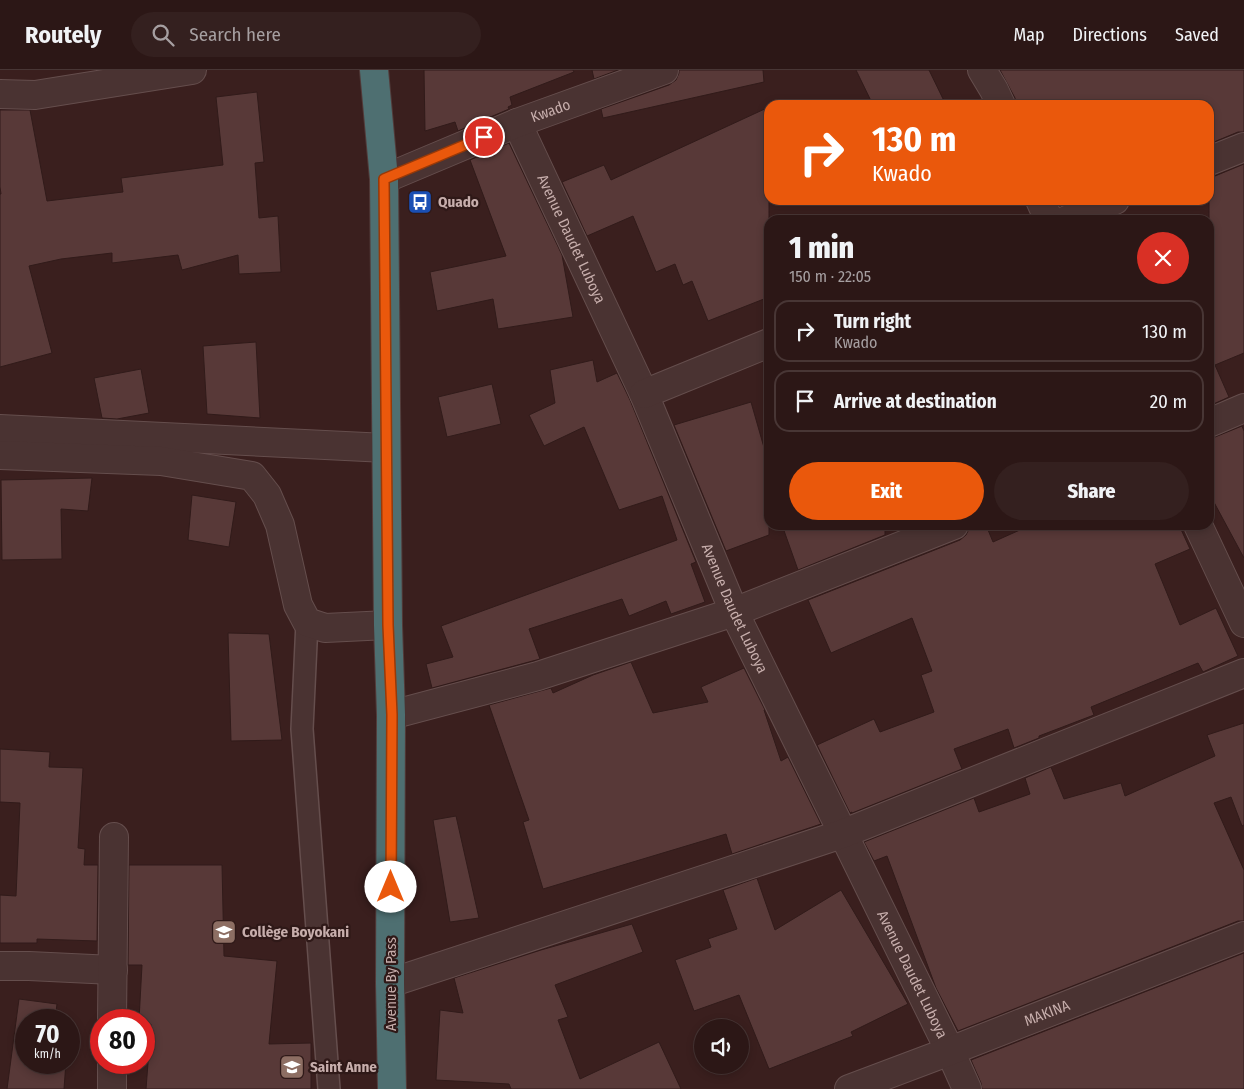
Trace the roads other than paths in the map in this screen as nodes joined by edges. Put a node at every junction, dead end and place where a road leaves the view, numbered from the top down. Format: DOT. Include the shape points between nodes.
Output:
graph roads {
  1 [pos="192,70"];
  2 [pos="374,70"];
  3 [pos="664,70"];
  4 [pos="982,70"];
  5 [pos="0,94"];
  6 [pos="999,100"];
  7 [pos="518,123"];
  8 [pos="1244,147"];
  9 [pos="1214,159"];
  10 [pos="384,179"];
  11 [pos="1103,205"];
  12 [pos="1079,215"];
  13 [pos="764,345"];
  14 [pos="644,394"];
  15 [pos="1244,408"];
  16 [pos="1214,421"];
  17 [pos="0,429"];
  18 [pos="386,448"];
  19 [pos="0,455"];
  20 [pos="941,530"];
  21 [pos="1200,530"];
  22 [pos="734,612"];
  23 [pos="307,622"];
  24 [pos="1244,623"];
  25 [pos="388,625"];
  26 [pos="1244,673"];
  27 [pos="392,715"];
  28 [pos="842,834"];
  29 [pos="114,838"];
  30 [pos="1244,936"];
  31 [pos="0,966"];
  32 [pos="113,970"];
  33 [pos="390,983"];
  34 [pos="112,1009"];
  35 [pos="950,1051"];
  36 [pos="112,1074"];
  37 [pos="112,1089"];
  38 [pos="329,1089"];
  39 [pos="392,1089"];
  40 [pos="849,1089"];
  41 [pos="967,1089"];
  1 -- 5 [label="street" via="35,95"];
  2 -- 10 [label="highway, Avenue By Pass"];
  3 -- 7 [label="street, Kwado"];
  4 -- 6 [label="street"];
  7 -- 10 [label="street, Kwado"];
  7 -- 14 [label="street, Avenue Daudet Luboya"];
  8 -- 9 [label="street"];
  10 -- 18 [label="highway, Avenue By Pass"];
  11 -- 12 [label="street"];
  13 -- 14 [label="street"];
  14 -- 22 [label="street, Avenue Daudet Luboya"];
  15 -- 16 [label="street"];
  17 -- 18 [label="street"];
  18 -- 25 [label="highway, Avenue By Pass"];
  19 -- 23 [label="street" via="161,461 252,476 267,495 280,525 298,604"];
  20 -- 22 [label="street"];
  21 -- 24 [label="street"];
  22 -- 27 [label="street" via="538,676"];
  22 -- 28 [label="street, Avenue Daudet Luboya"];
  23 -- 25 [label="street" via="324,628"];
  23 -- 38 [label="lane" via="302,729"];
  25 -- 27 [label="highway, Avenue By Pass"];
  26 -- 28 [label="street"];
  27 -- 33 [label="highway, Avenue By Pass"];
  28 -- 33 [label="street"];
  28 -- 35 [label="street, Avenue Daudet Luboya"];
  29 -- 32 [label="street"];
  30 -- 35 [label="street, MAKINA"];
  31 -- 32 [label="street"];
  32 -- 34 [label="street"];
  33 -- 39 [label="highway, Avenue By Pass"];
  35 -- 40 [label="street, MAKINA"];
  35 -- 41 [label="street, Avenue Daudet Luboya"];
  36 -- 37 [label="street"];
}
